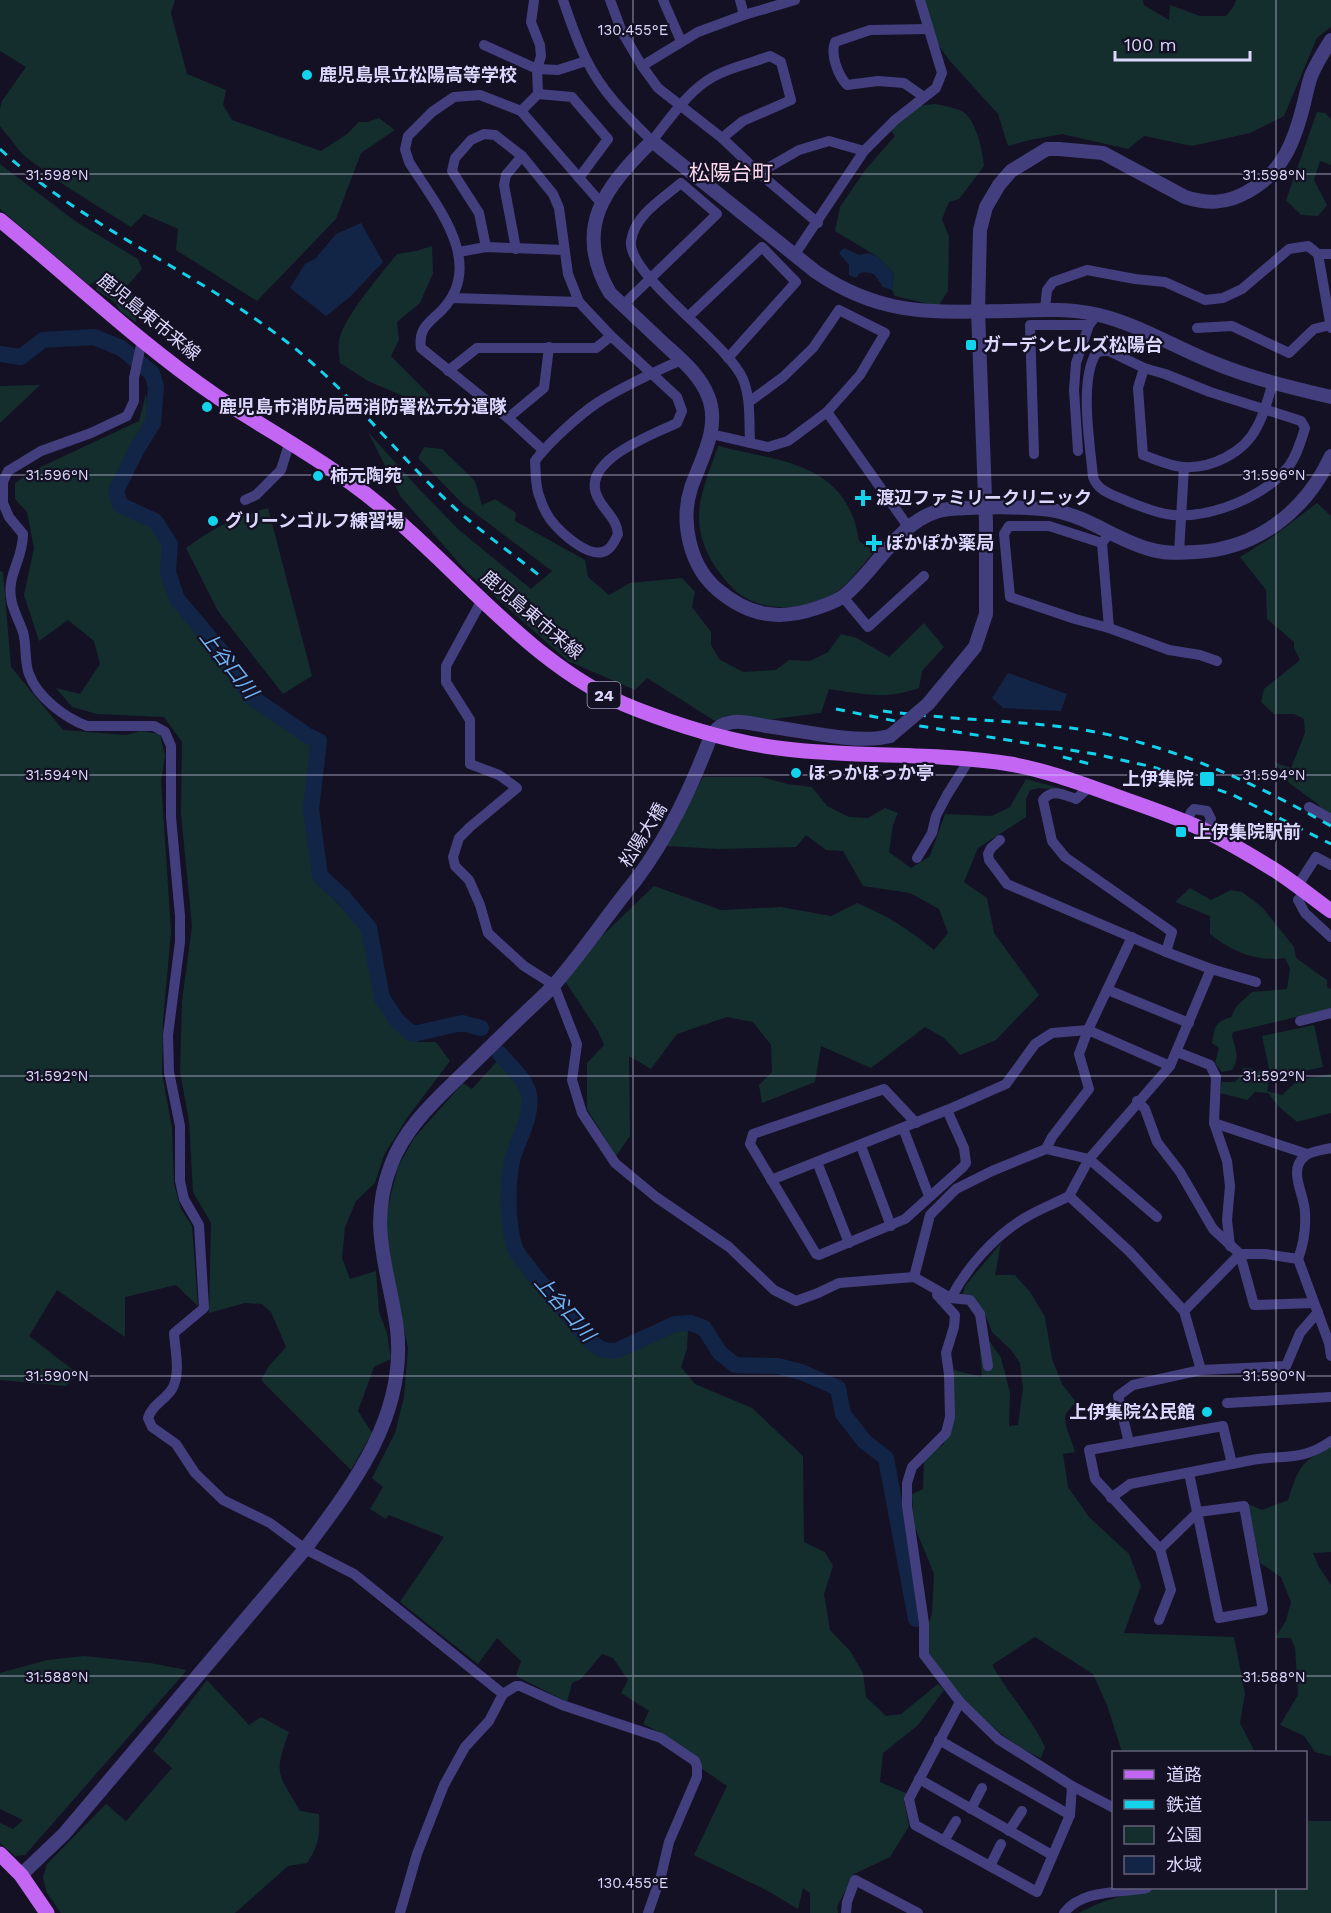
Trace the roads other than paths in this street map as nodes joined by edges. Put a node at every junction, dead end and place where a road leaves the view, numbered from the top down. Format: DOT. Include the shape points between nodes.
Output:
graph roads {
  1 [pos="563,0"];
  2 [pos="610,0"];
  3 [pos="663,0"];
  4 [pos="740,0"];
  5 [pos="795,0"];
  6 [pos="920,0"];
  7 [pos="534,2"];
  8 [pos="744,15"];
  9 [pos="928,29"];
  10 [pos="1331,40"];
  11 [pos="681,41"];
  12 [pos="484,45"];
  13 [pos="586,61"];
  14 [pos="642,66"];
  15 [pos="537,69"];
  16 [pos="538,94"];
  17 [pos="924,97"];
  18 [pos="681,106"];
  19 [pos="521,111"];
  20 [pos="722,138"];
  21 [pos="652,141"];
  22 [pos="864,151"];
  23 [pos="522,156"];
  24 [pos="759,173"];
  25 [pos="579,178"];
  26 [pos="601,203"];
  27 [pos="0,220"];
  28 [pos="818,223"];
  29 [pos="486,248"];
  30 [pos="516,249"];
  31 [pos="564,250"];
  32 [pos="459,252"];
  33 [pos="795,254"];
  34 [pos="1318,254"];
  35 [pos="1331,254"];
  36 [pos="649,278"];
  37 [pos="452,298"];
  38 [pos="579,302"];
  39 [pos="623,304"];
  40 [pos="1045,309"];
  41 [pos="978,311"];
  42 [pos="689,316"];
  43 [pos="1093,320"];
  44 [pos="1330,326"];
  45 [pos="1197,328"];
  46 [pos="611,336"];
  47 [pos="142,340"];
  48 [pos="549,347"];
  49 [pos="728,358"];
  50 [pos="681,360"];
  51 [pos="1144,368"];
  52 [pos="448,371"];
  53 [pos="652,374"];
  54 [pos="1273,383"];
  55 [pos="1331,398"];
  56 [pos="749,402"];
  57 [pos="1264,410"];
  58 [pos="827,412"];
  59 [pos="508,418"];
  60 [pos="711,434"];
  61 [pos="290,441"];
  62 [pos="750,443"];
  63 [pos="543,450"];
  64 [pos="1078,451"];
  65 [pos="1034,454"];
  66 [pos="1331,456"];
  67 [pos="1184,467"];
  68 [pos="245,500"];
  69 [pos="984,508"];
  70 [pos="1181,515"];
  71 [pos="909,528"];
  72 [pos="1106,538"];
  73 [pos="1179,553"];
  74 [pos="924,576"];
  75 [pos="843,597"];
  76 [pos="482,600"];
  77 [pos="1109,628"];
  78 [pos="1217,661"];
  79 [pos="711,736"];
  80 [pos="969,760"];
  81 [pos="1086,785"];
  82 [pos="1309,807"];
  83 [pos="1331,819"];
  84 [pos="1000,840"];
  85 [pos="918,858"];
  86 [pos="1331,865"];
  87 [pos="1299,889"];
  88 [pos="1331,911"];
  89 [pos="1132,937"];
  90 [pos="1331,937"];
  91 [pos="1166,952"];
  92 [pos="1211,969"];
  93 [pos="1256,982"];
  94 [pos="554,985"];
  95 [pos="1108,990"];
  96 [pos="1331,1013"];
  97 [pos="1300,1021"];
  98 [pos="1189,1023"];
  99 [pos="1088,1030"];
  100 [pos="1177,1052"];
  101 [pos="1170,1066"];
  102 [pos="1137,1101"];
  103 [pos="947,1110"];
  104 [pos="916,1123"];
  105 [pos="1214,1123"];
  106 [pos="903,1128"];
  107 [pos="861,1146"];
  108 [pos="1331,1148"];
  109 [pos="1046,1149"];
  110 [pos="1319,1151"];
  111 [pos="1307,1154"];
  112 [pos="1089,1159"];
  113 [pos="1331,1160"];
  114 [pos="817,1162"];
  115 [pos="771,1180"];
  116 [pos="929,1196"];
  117 [pos="1069,1197"];
  118 [pos="1157,1217"];
  119 [pos="891,1226"];
  120 [pos="849,1243"];
  121 [pos="1230,1246"];
  122 [pos="1240,1254"];
  123 [pos="1298,1259"];
  124 [pos="914,1277"];
  125 [pos="951,1298"];
  126 [pos="1316,1307"];
  127 [pos="1184,1311"];
  128 [pos="1331,1356"];
  129 [pos="988,1366"];
  130 [pos="1201,1370"];
  131 [pos="1331,1397"];
  132 [pos="1227,1403"];
  133 [pos="1331,1441"];
  134 [pos="1130,1443"];
  135 [pos="1232,1464"];
  136 [pos="1190,1473"];
  137 [pos="1111,1498"];
  138 [pos="1198,1512"];
  139 [pos="305,1549"];
  140 [pos="1160,1549"];
  141 [pos="1159,1620"];
  142 [pos="503,1694"];
  143 [pos="960,1702"];
  144 [pos="939,1740"];
  145 [pos="919,1779"];
  146 [pos="1072,1786"];
  147 [pos="982,1788"];
  148 [pos="1112,1807"];
  149 [pos="971,1809"];
  150 [pos="1022,1811"];
  151 [pos="1070,1815"];
  152 [pos="956,1821"];
  153 [pos="1009,1831"];
  154 [pos="944,1841"];
  155 [pos="1001,1844"];
  156 [pos="0,1854"];
  157 [pos="1052,1856"];
  158 [pos="990,1866"];
  159 [pos="21,1875"];
  160 [pos="1135,1889"];
  161 [pos="47,1913"];
  162 [pos="400,1913"];
  163 [pos="648,1913"];
  164 [pos="846,1913"];
  165 [pos="918,1913"];
  166 [pos="1065,1913"];
  1 -- 13 [label="street"];
  2 -- 14 [label="street" via="622,32"];
  3 -- 11 [label="street"];
  4 -- 8 [label="street"];
  5 -- 8 [label="street"];
  6 -- 9 [label="street"];
  7 -- 15 [label="street" via="531,22 541,56"];
  8 -- 11 [label="street"];
  9 -- 17 [label="street" via="942,73 936,88"];
  9 -- 17 [label="street" via="870,30 835,42 832,49 847,85 878,81 904,84"];
  10 -- 41 [label="street" via="1311,76 1285,158 1258,186 1240,196 1220,202 1198,201 1103,153 1089,151 1047,149 1011,171 986,207 980,230"];
  11 -- 14 [label="street"];
  12 -- 15 [label="street"];
  13 -- 15 [label="street" via="558,70"];
  13 -- 21 [label="street" via="619,107"];
  14 -- 18 [label="street" via="658,88"];
  15 -- 16 [label="street"];
  16 -- 19 [label="street"];
  16 -- 25 [label="street" via="572,97 608,139"];
  17 -- 22 [label="street"];
  18 -- 20 [label="street"];
  18 -- 20 [label="street" via="705,82 722,73 770,56 781,62 791,100 743,121"];
  18 -- 21 [label="street"];
  19 -- 25 [label="street"];
  19 -- 32 [label="street" via="480,95 454,97 408,136 405,149 409,162 454,235"];
  20 -- 24 [label="street"];
  21 -- 26 [label="street" via="624,169"];
  21 -- 33 [label="street"];
  22 -- 24 [label="street" via="829,141 799,150"];
  22 -- 28 [label="street"];
  23 -- 29 [label="street" via="495,135 483,134 471,140 455,158 452,171 479,213"];
  23 -- 30 [label="street" via="506,175 504,185"];
  23 -- 31 [label="street" via="560,208"];
  24 -- 28 [label="street"];
  25 -- 26 [label="street"];
  26 -- 39 [label="street" via="593,248 602,279"];
  27 -- 47 [label="main road, 鹿児島東市来線 / 24"];
  28 -- 33 [label="street"];
  29 -- 30 [label="street"];
  29 -- 32 [label="street"];
  30 -- 31 [label="street"];
  31 -- 38 [label="street"];
  32 -- 37 [label="street"];
  33 -- 41 [label="street" via="834,284 870,300 923,312"];
  34 -- 35 [label="street"];
  34 -- 40 [label="street" via="1308,246 1289,249 1242,289 1223,298 1204,300 1165,282 1087,270 1053,282 1047,290"];
  34 -- 44 [label="street"];
  36 -- 36 [label="street" via="632,250 632,237 646,213 681,183 717,214"];
  36 -- 39 [label="street"];
  36 -- 42 [label="street"];
  37 -- 38 [label="street"];
  37 -- 52 [label="street" via="419,337 421,348"];
  38 -- 46 [label="street"];
  39 -- 50 [label="street"];
  40 -- 41 [label="street"];
  40 -- 43 [label="street"];
  41 -- 69 [label="street"];
  42 -- 49 [label="street"];
  42 -- 49 [label="street" via="762,247 796,282"];
  43 -- 54 [label="street" via="1134,327 1220,366"];
  43 -- 64 [label="street" via="1076,363"];
  43 -- 65 [label="street" via="1030,325"];
  44 -- 45 [label="street" via="1314,329 1289,353 1232,326"];
  46 -- 48 [label="street" via="596,348"];
  46 -- 53 [label="street"];
  47 -- 61 [label="main road, 鹿児島東市来線 / 24" via="216,395"];
  47 -- 139 [label="street" via="134,401 126,416 41,452 8,471 3,482 3,503 23,534 23,548 11,584 12,609 23,633 29,675 50,703 87,726 154,726 165,732 171,746 171,817 180,942 168,1035 169,1072 180,1126 180,1180 184,1199 199,1225 204,1308 174,1333 177,1371 173,1389 150,1411 148,1418 152,1427 176,1444 195,1473 223,1500 270,1523"];
  48 -- 52 [label="street" via="477,348"];
  48 -- 59 [label="street" via="544,388"];
  49 -- 56 [label="street" via="742,378"];
  50 -- 53 [label="street"];
  50 -- 60 [label="street" via="697,375 708,397 713,412"];
  51 -- 57 [label="street"];
  51 -- 67 [label="street" via="1138,388 1143,455"];
  51 -- 70 [label="street" via="1109,351 1096,353 1090,363 1093,477 1102,490 1141,507"];
  52 -- 59 [label="street"];
  53 -- 63 [label="street" via="596,403"];
  53 -- 63 [label="street" via="677,397 682,411 677,423 636,440 610,459 597,476 598,498 618,534 607,550 583,549 550,519 538,496 535,461"];
  54 -- 55 [label="street"];
  54 -- 57 [label="street"];
  56 -- 58 [label="street" via="813,348 839,310 885,333 860,375"];
  56 -- 62 [label="street"];
  57 -- 67 [label="street" via="1257,428 1239,448 1220,461"];
  57 -- 70 [label="street" via="1300,421 1305,428 1290,465 1272,484 1227,508"];
  58 -- 62 [label="street" via="788,441 768,447"];
  58 -- 71 [label="street"];
  59 -- 63 [label="street"];
  60 -- 62 [label="street"];
  60 -- 75 [label="street" via="690,491 688,511 689,540 708,581 741,606 780,616 795,615"];
  61 -- 68 [label="street" via="281,470 256,495"];
  61 -- 76 [label="main road, 鹿児島東市来線 / 24" via="382,507"];
  66 -- 73 [label="street" via="1306,498 1274,527 1228,548"];
  67 -- 70 [label="street"];
  69 -- 71 [label="street" via="939,511"];
  69 -- 72 [label="street" via="1057,511 1079,519"];
  69 -- 79 [label="street, bridge" via="986,614 975,647 928,704 890,736 860,739 745,722 721,726"];
  70 -- 73 [label="street"];
  71 -- 75 [label="street"];
  72 -- 73 [label="street"];
  72 -- 77 [label="street"];
  72 -- 77 [label="street" via="1049,526 1009,526 1004,534 1010,597"];
  74 -- 75 [label="street" via="868,627"];
  76 -- 79 [label="main road, 鹿児島東市来線 / 24" via="584,684 632,708"];
  76 -- 94 [label="street" via="446,666 446,682 470,720 470,764 499,775 517,788 459,838 453,857 455,866 473,888 488,933 524,966"];
  77 -- 78 [label="street" via="1169,650"];
  79 -- 80 [label="main road, 鹿児島東市来線 / 24" via="785,749"];
  79 -- 94 [label="street, 松陽大橋" via="682,806 647,865"];
  80 -- 81 [label="main road, 鹿児島東市来線 / 24" via="1014,765"];
  80 -- 85 [label="street" via="936,816 932,834"];
  81 -- 87 [label="main road, 鹿児島東市来線 / 24" via="1187,822 1273,869"];
  81 -- 91 [label="street" via="1076,799 1053,792 1043,800 1052,841 1065,857 1172,932"];
  82 -- 83 [label="street"];
  84 -- 89 [label="street" via="988,854 1007,884"];
  86 -- 87 [label="street" via="1317,857"];
  87 -- 88 [label="main road, 鹿児島東市来線 / 24"];
  87 -- 90 [label="street" via="1298,900 1305,913"];
  89 -- 91 [label="street"];
  89 -- 95 [label="street"];
  91 -- 92 [label="street"];
  92 -- 93 [label="street"];
  92 -- 98 [label="street"];
  94 -- 124 [label="street" via="577,1044 572,1080 582,1113 615,1163 656,1197 729,1247 774,1290 796,1300 839,1283"];
  94 -- 139 [label="street, 松陽大橋" via="436,1099 403,1139 391,1165 379,1228 396,1329 398,1367 393,1390 386,1420 363,1466"];
  95 -- 98 [label="street"];
  95 -- 99 [label="street"];
  96 -- 97 [label="street"];
  98 -- 100 [label="street"];
  99 -- 101 [label="street"];
  99 -- 103 [label="street" via="1052,1033 1035,1044 1006,1084"];
  99 -- 109 [label="street" via="1079,1054 1089,1089"];
  100 -- 101 [label="street"];
  100 -- 105 [label="street" via="1210,1065 1216,1077"];
  101 -- 102 [label="street"];
  102 -- 112 [label="street"];
  102 -- 121 [label="street" via="1145,1109 1157,1142 1180,1172 1213,1229"];
  103 -- 104 [label="street"];
  103 -- 116 [label="street" via="966,1162"];
  104 -- 106 [label="street"];
  104 -- 115 [label="street" via="884,1089 753,1134 750,1144"];
  105 -- 111 [label="street"];
  105 -- 121 [label="street" via="1227,1161"];
  106 -- 107 [label="street"];
  106 -- 116 [label="street"];
  107 -- 114 [label="street"];
  107 -- 119 [label="street"];
  108 -- 110 [label="street"];
  109 -- 112 [label="street"];
  109 -- 124 [label="street" via="956,1189 930,1215"];
  110 -- 111 [label="street"];
  110 -- 113 [label="street"];
  111 -- 123 [label="street" via="1296,1173 1305,1210 1304,1244"];
  112 -- 117 [label="street"];
  112 -- 118 [label="street"];
  114 -- 115 [label="street"];
  114 -- 120 [label="street"];
  115 -- 120 [label="street" via="816,1254"];
  116 -- 119 [label="street" via="905,1219"];
  117 -- 125 [label="street" via="1024,1218 999,1236 961,1279"];
  117 -- 127 [label="street" via="1130,1252"];
  119 -- 120 [label="street"];
  121 -- 122 [label="street"];
  122 -- 123 [label="street"];
  122 -- 126 [label="street" via="1254,1305"];
  122 -- 127 [label="street"];
  123 -- 126 [label="street"];
  124 -- 125 [label="street"];
  124 -- 143 [label="street" via="940,1297 955,1315 946,1353 950,1417 945,1433 912,1467 907,1506 924,1623 924,1655"];
  125 -- 129 [label="street" via="970,1300 980,1314"];
  126 -- 128 [label="street"];
  126 -- 130 [label="street" via="1286,1366"];
  127 -- 130 [label="street"];
  130 -- 134 [label="street" via="1133,1385 1118,1396"];
  131 -- 132 [label="street"];
  133 -- 135 [label="street" via="1300,1457 1270,1457"];
  134 -- 135 [label="street" via="1223,1426"];
  134 -- 137 [label="street" via="1089,1450 1095,1479"];
  135 -- 136 [label="street"];
  136 -- 137 [label="street" via="1131,1484"];
  136 -- 138 [label="street"];
  137 -- 140 [label="street"];
  138 -- 138 [label="street" via="1244,1506 1263,1610 1219,1618"];
  138 -- 140 [label="street"];
  139 -- 142 [label="street" via="354,1574"];
  139 -- 159 [label="street, 松陽大橋" via="64,1834"];
  140 -- 141 [label="street" via="1171,1590"];
  142 -- 162 [label="street" via="489,1721 465,1747 444,1785 417,1854"];
  142 -- 163 [label="street" via="520,1686 562,1705 661,1738 695,1761 697,1777 669,1842"];
  143 -- 144 [label="street"];
  143 -- 146 [label="street" via="998,1739"];
  144 -- 145 [label="street"];
  144 -- 151 [label="street"];
  145 -- 149 [label="street"];
  145 -- 154 [label="street" via="909,1798 915,1825"];
  146 -- 148 [label="street"];
  146 -- 151 [label="street"];
  147 -- 149 [label="street"];
  149 -- 153 [label="street"];
  150 -- 153 [label="street"];
  151 -- 157 [label="street"];
  152 -- 154 [label="street"];
  153 -- 157 [label="street"];
  154 -- 158 [label="street"];
  155 -- 158 [label="street"];
  156 -- 159 [label="main road"];
  157 -- 158 [label="street" via="1037,1892"];
  159 -- 161 [label="main road"];
  160 -- 166 [label="street" via="1091,1896 1072,1904"];
  164 -- 165 [label="street" via="855,1880"];
}
